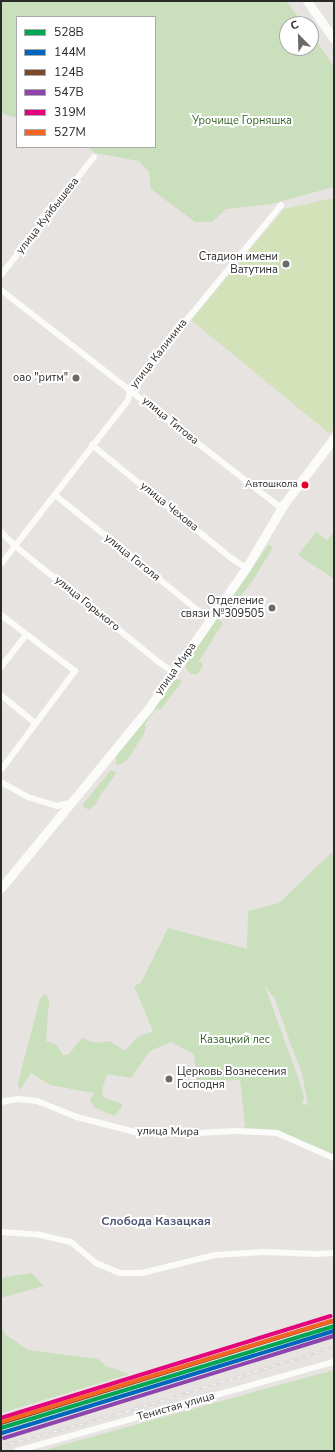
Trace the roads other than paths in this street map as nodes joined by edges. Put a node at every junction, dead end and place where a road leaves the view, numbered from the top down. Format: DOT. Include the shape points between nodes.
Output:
graph roads {
  1 [pos="307,1"];
  2 [pos="334,39"];
  3 [pos="94,158"];
  4 [pos="281,205"];
  5 [pos="1,275"];
  6 [pos="1,290"];
  7 [pos="130,389"];
  8 [pos="334,438"];
  9 [pos="92,445"];
  10 [pos="54,495"];
  11 [pos="282,509"];
  12 [pos="1,532"];
  13 [pos="15,546"];
  14 [pos="1,564"];
  15 [pos="246,568"];
  16 [pos="1,615"];
  17 [pos="211,621"];
  18 [pos="26,635"];
  19 [pos="1,667"];
  20 [pos="175,673"];
  21 [pos="1,695"];
  22 [pos="36,724"];
  23 [pos="1,770"];
  24 [pos="1,782"];
  25 [pos="72,802"];
  26 [pos="1,888"];
  27 [pos="1,1102"];
  28 [pos="334,1158"];
  29 [pos="1,1232"];
  30 [pos="334,1253"];
  31 [pos="334,1362"];
  32 [pos="17,1451"];
  1 -- 2 [label="main road"];
  3 -- 5 [label="street, улица Куйбышева"];
  4 -- 7 [label="street, улица Калинина"];
  6 -- 7 [label="street, улица Титова"];
  7 -- 9 [label="street, улица Калинина" via="128,400"];
  7 -- 11 [label="street, улица Титова"];
  8 -- 11 [label="main road, улица Мира"];
  9 -- 10 [label="street, улица Калинина"];
  9 -- 15 [label="street, улица Чехова"];
  10 -- 13 [label="street, улица Калинина"];
  10 -- 17 [label="street, улица Гоголя"];
  11 -- 15 [label="main road, улица Мира"];
  12 -- 13 [label="street, улица Горького"];
  13 -- 14 [label="street, улица Калинина"];
  13 -- 20 [label="street, улица Горького"];
  15 -- 17 [label="main road, улица Мира"];
  16 -- 18 [label="street"];
  17 -- 20 [label="main road, улица Мира"];
  18 -- 19 [label="street"];
  18 -- 22 [label="street" via="75,671"];
  20 -- 25 [label="main road, улица Мира"];
  21 -- 22 [label="street"];
  22 -- 23 [label="street"];
  24 -- 25 [label="street" via="28,797 58,806"];
  25 -- 26 [label="main road, улица Мира"];
  27 -- 28 [label="street, улица Мира" via="18,1099 37,1101 77,1117 139,1133 277,1133"];
  29 -- 30 [label="street" via="40,1235 71,1242 96,1263 119,1273 142,1273 216,1255 264,1252"];
  31 -- 32 [label="street, Тенистая улица"];
}
